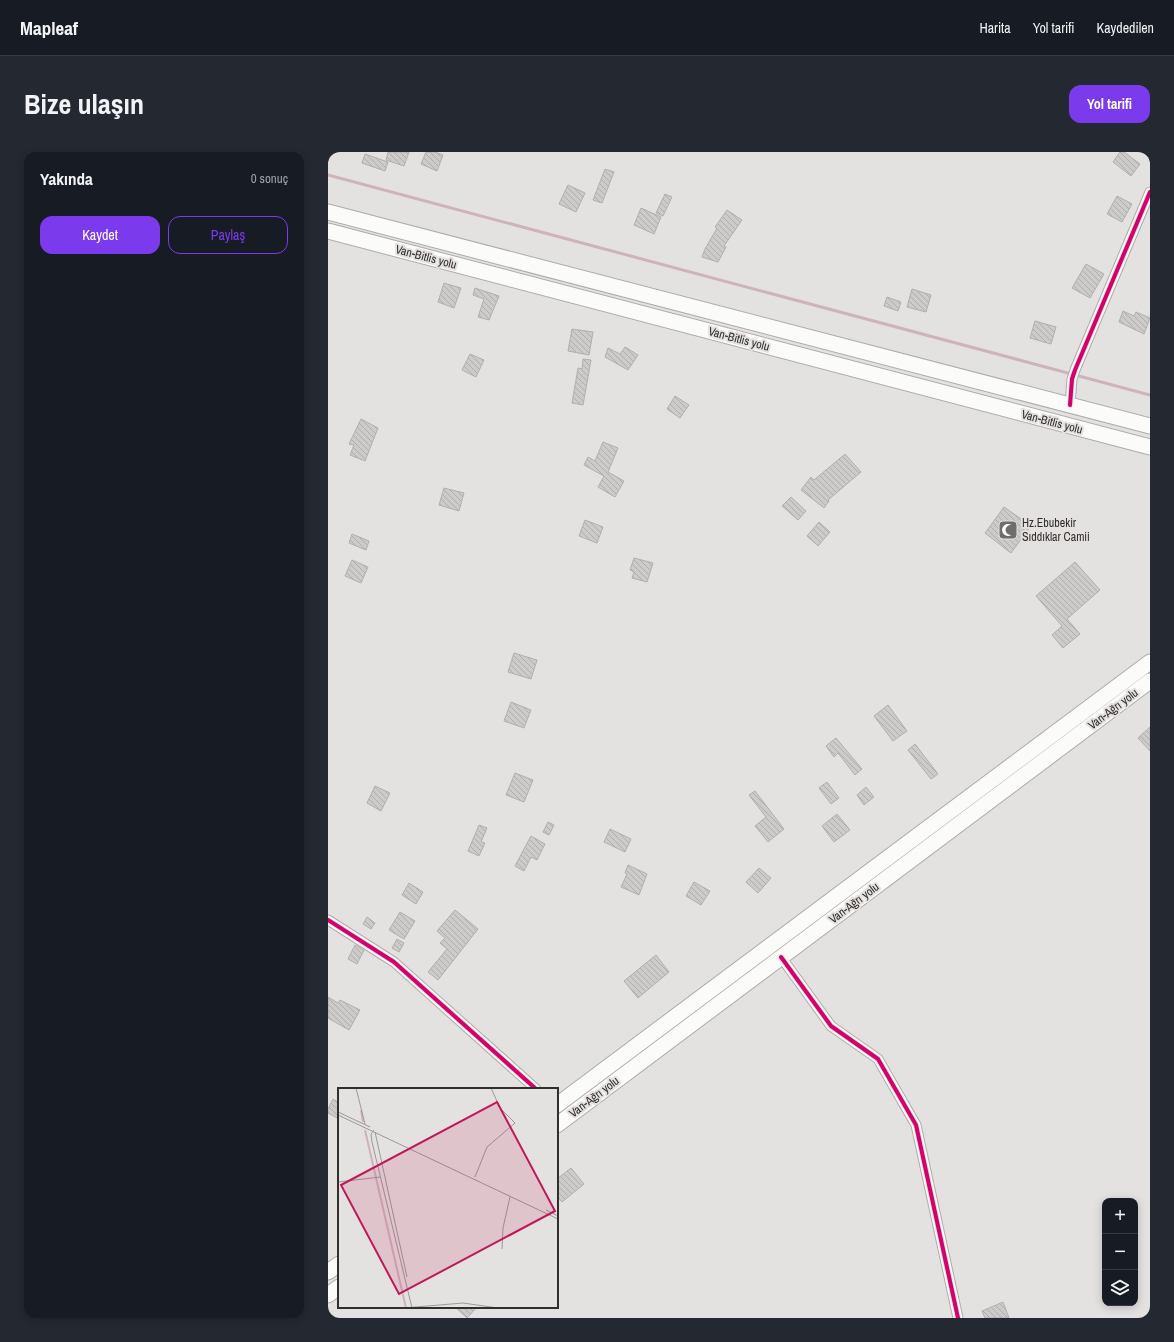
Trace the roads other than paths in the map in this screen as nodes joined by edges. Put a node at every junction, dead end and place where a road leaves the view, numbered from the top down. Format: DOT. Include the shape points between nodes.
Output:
graph roads {
  1 [pos="1150,192"];
  2 [pos="328,212"];
  3 [pos="328,231"];
  4 [pos="1070,405"];
  5 [pos="1150,426"];
  6 [pos="1150,447"];
  7 [pos="1150,662"];
  8 [pos="1150,681"];
  9 [pos="328,920"];
  10 [pos="781,958"];
  11 [pos="535,1088"];
  12 [pos="558,1104"];
  13 [pos="558,1123"];
  14 [pos="338,1265"];
  15 [pos="328,1272"];
  16 [pos="338,1288"];
  17 [pos="328,1295"];
  18 [pos="958,1318"];
  1 -- 4 [label="street" via="1075,370"];
  2 -- 4 [label="highway, Van-Bitlis yolu"];
  3 -- 6 [label="highway, Van-Bitlis yolu"];
  4 -- 5 [label="highway, Van-Bitlis yolu"];
  7 -- 12 [label="highway, Van-Ağrı yolu"];
  8 -- 10 [label="highway, Van-Ağrı yolu"];
  9 -- 11 [label="street" via="394,962"];
  10 -- 13 [label="highway, Van-Ağrı yolu"];
  10 -- 18 [label="street" via="831,1026 878,1059 916,1125"];
  14 -- 15 [label="highway"];
  16 -- 17 [label="highway"];
}
